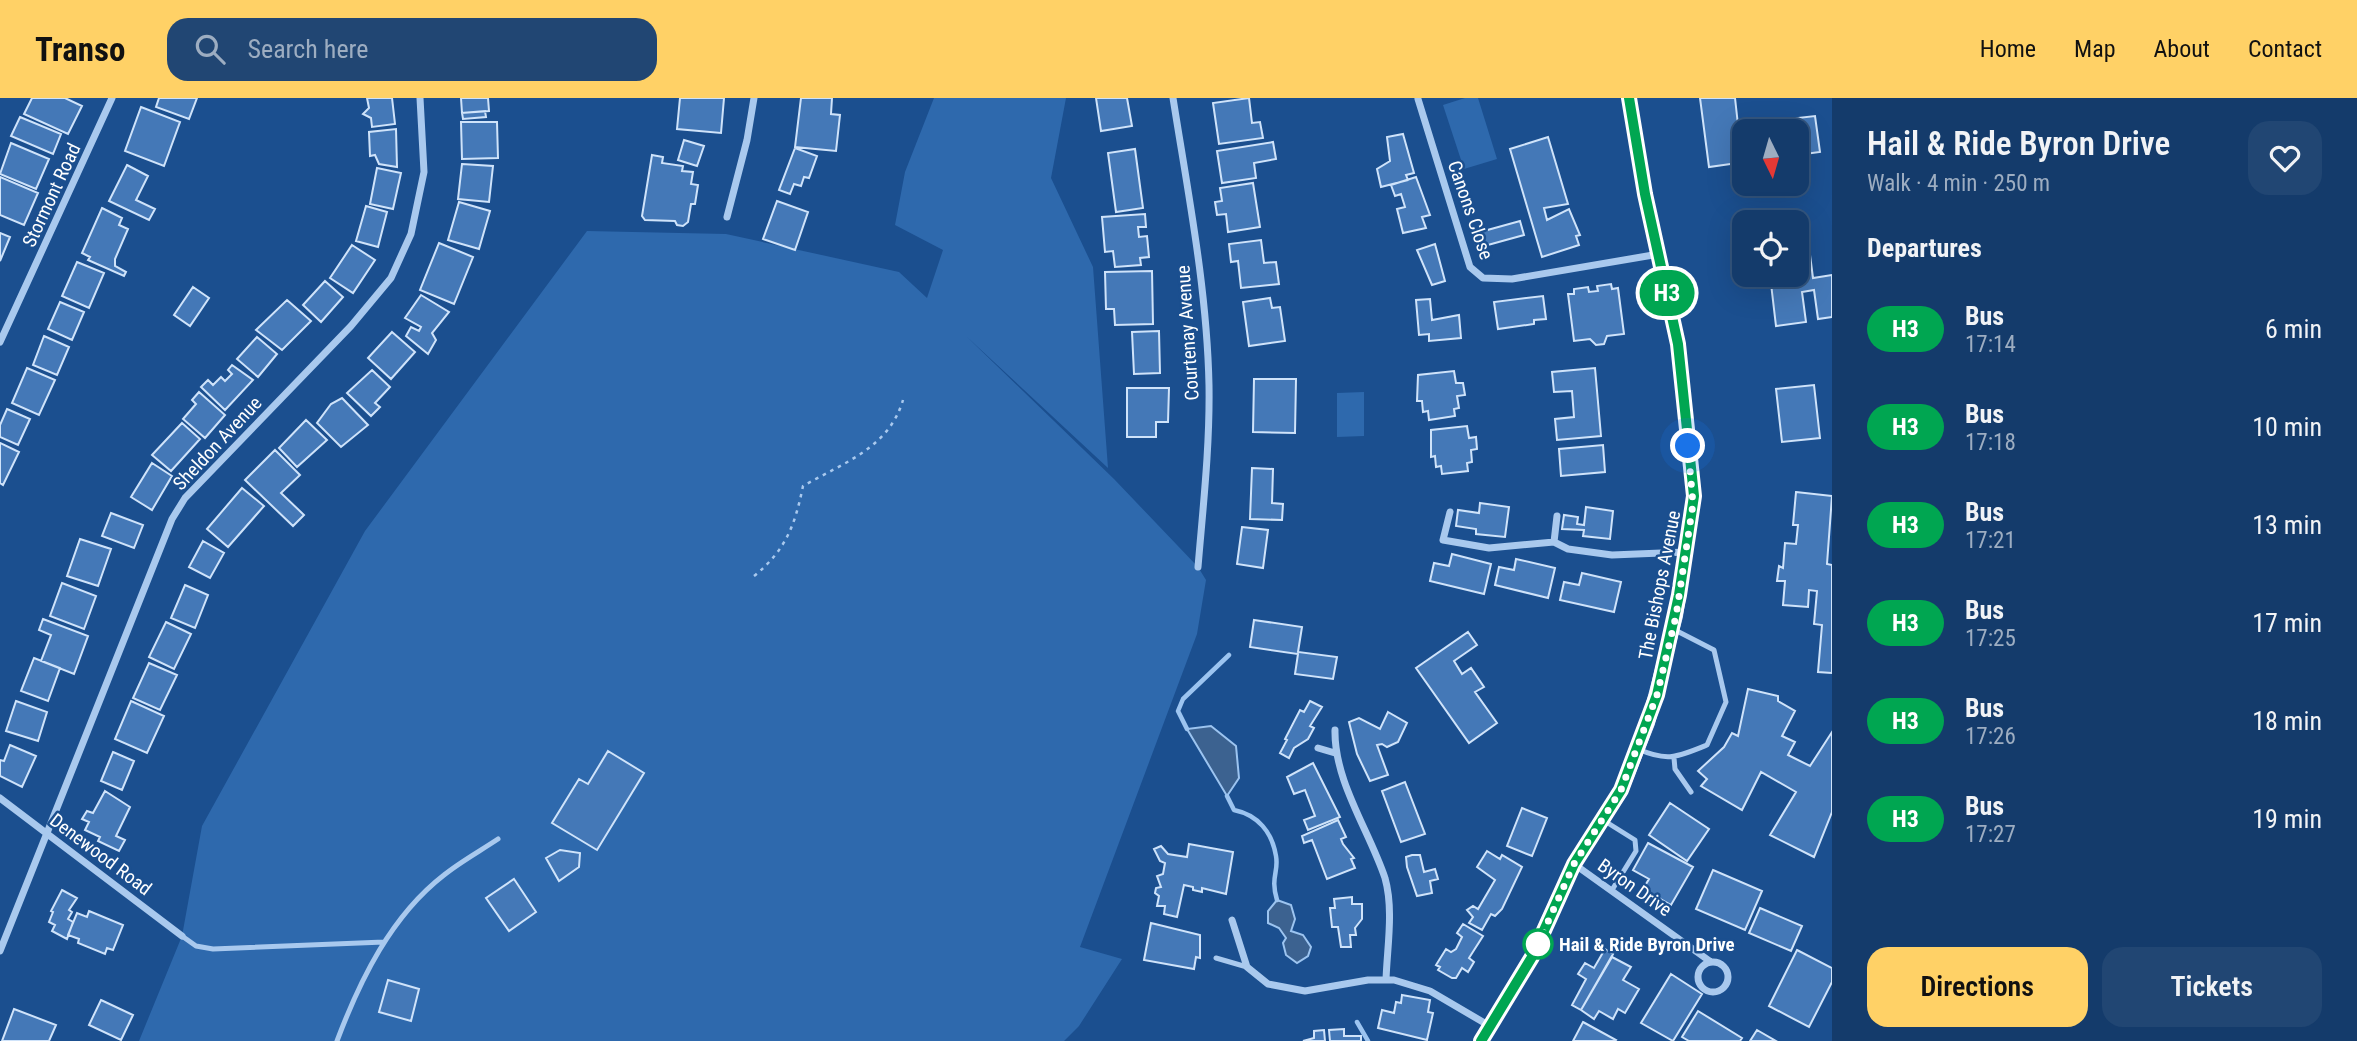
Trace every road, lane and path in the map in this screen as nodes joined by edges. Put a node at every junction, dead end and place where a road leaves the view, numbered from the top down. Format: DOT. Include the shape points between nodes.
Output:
graph roads {
  1 [pos="112,98"];
  2 [pos="420,98"];
  3 [pos="754,98"];
  4 [pos="1173,98"];
  5 [pos="1629,98"];
  6 [pos="1418,99"];
  7 [pos="727,217"];
  8 [pos="1659,253"];
  9 [pos="0,342"];
  10 [pos="903,400"];
  11 [pos="1450,512"];
  12 [pos="1557,516"];
  13 [pos="1554,542"];
  14 [pos="1686,552"];
  15 [pos="1198,567"];
  16 [pos="754,576"];
  17 [pos="1673,629"];
  18 [pos="1335,730"];
  19 [pos="1318,748"];
  20 [pos="1638,749"];
  21 [pos="1335,753"];
  22 [pos="1674,758"];
  23 [pos="1691,792"];
  24 [pos="0,798"];
  25 [pos="1602,820"];
  26 [pos="45,832"];
  27 [pos="498,839"];
  28 [pos="1574,864"];
  29 [pos="1612,890"];
  30 [pos="1232,920"];
  31 [pos="182,936"];
  32 [pos="384,942"];
  33 [pos="0,951"];
  34 [pos="1216,958"];
  35 [pos="1711,962"];
  36 [pos="1247,967"];
  37 [pos="1386,980"];
  38 [pos="1488,1025"];
  39 [pos="337,1041"];
  40 [pos="1480,1041"];
  1 -- 9 [label="street, Stormont Road"];
  2 -- 26 [label="street, Sheldon Avenue" via="424,172 411,234 391,278 351,326 185,498 172,519"];
  3 -- 7 [label="street"];
  4 -- 15 [label="street, Courtenay Avenue" via="1206,322 1208,436"];
  5 -- 8 [label="street, The Bishops Avenue"];
  6 -- 8 [label="street, Canons Close" via="1470,267 1483,278 1512,279"];
  8 -- 14 [label="street, The Bishops Avenue" via="1678,344 1694,496"];
  10 -- 16 [label="path" via="898,418 878,441 803,486 795,526"];
  11 -- 13 [label="street" via="1443,540 1489,548"];
  12 -- 13 [label="street"];
  13 -- 14 [label="street" via="1568,549 1612,555"];
  14 -- 17 [label="street, The Bishops Avenue"];
  17 -- 20 [label="street, The Bishops Avenue"];
  17 -- 22 [label="lane" via="1714,650 1726,702 1707,745"];
  18 -- 21 [label="street"];
  19 -- 21 [label="street"];
  20 -- 22 [label="lane"];
  20 -- 25 [label="street, The Bishops Avenue"];
  21 -- 37 [label="street" via="1385,879 1389,902"];
  22 -- 23 [label="lane" via="1675,769"];
  24 -- 26 [label="street, Denewood Road"];
  25 -- 28 [label="street, The Bishops Avenue"];
  25 -- 29 [label="lane" via="1635,841 1636,851"];
  26 -- 31 [label="street, Denewood Road"];
  26 -- 33 [label="street, Sheldon Avenue"];
  27 -- 32 [label="lane" via="443,876"];
  28 -- 29 [label="street, Byron Drive"];
  28 -- 38 [label="street, The Bishops Avenue" via="1532,957"];
  29 -- 35 [label="street, Byron Drive"];
  30 -- 36 [label="street"];
  31 -- 32 [label="lane" via="196,946 213,949"];
  32 -- 39 [label="lane"];
  34 -- 36 [label="lane"];
  35 -- 35 [label="street, Byron Drive" via="1721,964 1728,973 1724,988 1714,992 1705,990 1698,978 1703,965"];
  36 -- 37 [label="street" via="1268,984 1305,992"];
  37 -- 38 [label="street" via="1430,991"];
  38 -- 40 [label="street, The Bishops Avenue"];
}
